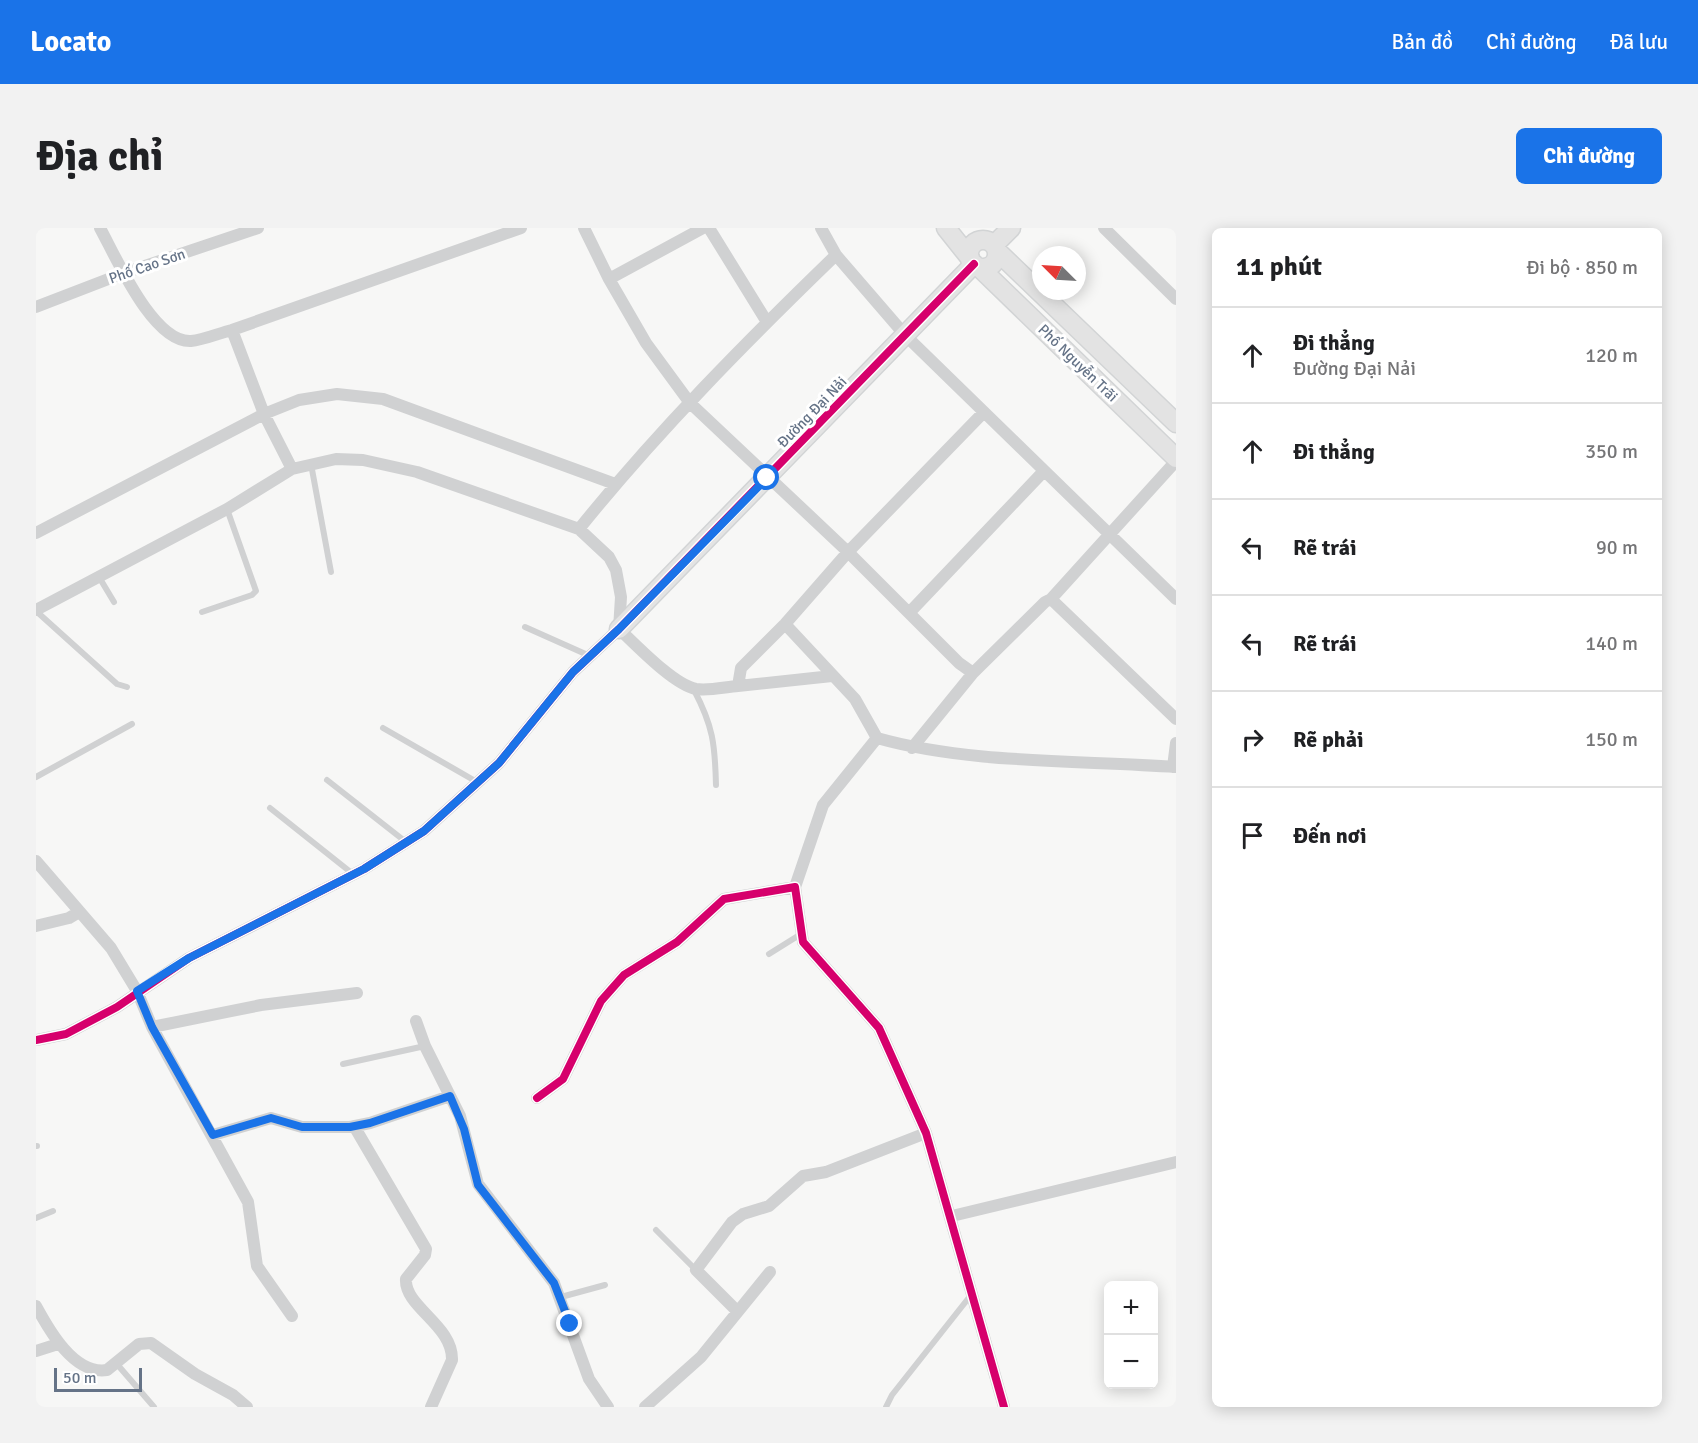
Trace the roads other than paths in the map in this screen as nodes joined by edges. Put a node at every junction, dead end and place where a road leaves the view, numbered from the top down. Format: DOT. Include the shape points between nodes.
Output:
graph roads {
  1 [pos="100,228"];
  2 [pos="258,228"];
  3 [pos="521,228"];
  4 [pos="584,228"];
  5 [pos="703,228"];
  6 [pos="709,228"];
  7 [pos="821,228"];
  8 [pos="946,228"];
  9 [pos="1011,228"];
  10 [pos="1104,228"];
  11 [pos="989,241"];
  12 [pos="836,255"];
  13 [pos="974,264"];
  14 [pos="124,273"];
  15 [pos="609,279"];
  16 [pos="1176,299"];
  17 [pos="36,307"];
  18 [pos="767,322"];
  19 [pos="232,330"];
  20 [pos="905,335"];
  21 [pos="690,403"];
  22 [pos="984,412"];
  23 [pos="264,414"];
  24 [pos="1176,423"];
  25 [pos="1176,460"];
  26 [pos="311,463"];
  27 [pos="292,469"];
  28 [pos="1044,471"];
  29 [pos="767,478"];
  30 [pos="615,484"];
  31 [pos="227,509"];
  32 [pos="579,529"];
  33 [pos="36,533"];
  34 [pos="1108,535"];
  35 [pos="848,552"];
  36 [pos="331,572"];
  37 [pos="99,577"];
  38 [pos="1051,599"];
  39 [pos="1176,599"];
  40 [pos="114,602"];
  41 [pos="36,611"];
  42 [pos="202,612"];
  43 [pos="909,613"];
  44 [pos="784,624"];
  45 [pos="525,627"];
  46 [pos="619,629"];
  47 [pos="591,656"];
  48 [pos="973,672"];
  49 [pos="832,676"];
  50 [pos="738,686"];
  51 [pos="127,687"];
  52 [pos="694,689"];
  53 [pos="1176,719"];
  54 [pos="132,724"];
  55 [pos="383,728"];
  56 [pos="877,738"];
  57 [pos="1176,743"];
  58 [pos="912,748"];
  59 [pos="1174,767"];
  60 [pos="36,777"];
  61 [pos="327,780"];
  62 [pos="477,783"];
  63 [pos="716,784"];
  64 [pos="270,808"];
  65 [pos="406,842"];
  66 [pos="36,861"];
  67 [pos="353,874"];
  68 [pos="795,887"];
  69 [pos="79,912"];
  70 [pos="36,926"];
  71 [pos="801,934"];
  72 [pos="769,954"];
  73 [pos="137,991"];
  74 [pos="357,993"];
  75 [pos="416,1021"];
  76 [pos="152,1027"];
  77 [pos="36,1040"];
  78 [pos="425,1046"];
  79 [pos="343,1064"];
  80 [pos="450,1096"];
  81 [pos="537,1098"];
  82 [pos="354,1126"];
  83 [pos="926,1133"];
  84 [pos="213,1135"];
  85 [pos="1176,1162"];
  86 [pos="53,1210"];
  87 [pos="952,1216"];
  88 [pos="36,1218"];
  89 [pos="656,1230"];
  90 [pos="696,1270"];
  91 [pos="771,1272"];
  92 [pos="605,1285"];
  93 [pos="972,1295"];
  94 [pos="561,1297"];
  95 [pos="36,1306"];
  96 [pos="736,1310"];
  97 [pos="292,1316"];
  98 [pos="58,1344"];
  99 [pos="36,1351"];
  100 [pos="116,1364"];
  101 [pos="154,1407"];
  102 [pos="247,1407"];
  103 [pos="431,1407"];
  104 [pos="608,1407"];
  105 [pos="645,1407"];
  106 [pos="886,1407"];
  107 [pos="1004,1407"];
  1 -- 14 [label="street"];
  2 -- 14 [label="street, Phố Cao Sơn"];
  3 -- 19 [label="street"];
  4 -- 15 [label="street"];
  5 -- 15 [label="street"];
  6 -- 18 [label="street"];
  7 -- 12 [label="street"];
  8 -- 13 [label="street, Phố Nguyễn Trãi"];
  9 -- 11 [label="street"];
  10 -- 16 [label="street"];
  11 -- 13 [label="street, Đường Đại Nải" via="996,259 992,266"];
  11 -- 24 [label="street, Phố Nguyễn Trãi"];
  12 -- 18 [label="street"];
  12 -- 20 [label="street"];
  13 -- 20 [label="street, Đường Đại Nải"];
  13 -- 25 [label="street, Phố Nguyễn Trãi"];
  14 -- 17 [label="street, Phố Cao Sơn"];
  14 -- 19 [label="street" via="160,328 179,339 191,341"];
  15 -- 21 [label="street" via="646,343"];
  18 -- 21 [label="street"];
  19 -- 23 [label="street"];
  20 -- 22 [label="street"];
  20 -- 29 [label="street, Đường Đại Nải"];
  21 -- 29 [label="street"];
  21 -- 30 [label="street"];
  22 -- 28 [label="street"];
  22 -- 35 [label="street"];
  23 -- 27 [label="street"];
  23 -- 30 [label="street" via="299,400 336,394 383,399"];
  23 -- 33 [label="street"];
  25 -- 34 [label="street"];
  26 -- 27 [label="street"];
  26 -- 32 [label="street" via="363,460 417,472"];
  26 -- 36 [label="lane"];
  27 -- 31 [label="street"];
  28 -- 34 [label="street"];
  28 -- 43 [label="street"];
  29 -- 35 [label="street"];
  29 -- 46 [label="street, Đường Đại Nải"];
  30 -- 32 [label="street"];
  31 -- 37 [label="street"];
  31 -- 42 [label="lane" via="255,591"];
  32 -- 46 [label="street" via="609,557 616,570 621,597"];
  34 -- 38 [label="street"];
  34 -- 39 [label="street"];
  35 -- 43 [label="street"];
  35 -- 44 [label="street"];
  37 -- 40 [label="lane"];
  37 -- 41 [label="street"];
  38 -- 48 [label="street"];
  38 -- 53 [label="street"];
  41 -- 51 [label="lane" via="117,684"];
  43 -- 48 [label="street"];
  44 -- 49 [label="street"];
  44 -- 50 [label="street" via="739,671"];
  45 -- 47 [label="lane"];
  46 -- 47 [label="street"];
  46 -- 52 [label="street" via="660,668"];
  47 -- 62 [label="street" via="573,672 499,763"];
  48 -- 58 [label="street"];
  49 -- 50 [label="street"];
  49 -- 56 [label="street" via="855,699"];
  50 -- 52 [label="street"];
  52 -- 63 [label="lane" via="712,730"];
  54 -- 60 [label="lane"];
  55 -- 62 [label="lane"];
  56 -- 58 [label="street"];
  56 -- 68 [label="street" via="823,806"];
  57 -- 59 [label="street"];
  58 -- 59 [label="street" via="1072,763"];
  61 -- 65 [label="lane"];
  62 -- 65 [label="street" via="424,831"];
  64 -- 67 [label="lane"];
  65 -- 67 [label="street"];
  66 -- 69 [label="street"];
  67 -- 73 [label="street" via="199,952"];
  68 -- 71 [label="street"];
  68 -- 81 [label="street" via="724,899 678,942 624,975 601,1001 562,1079"];
  69 -- 70 [label="street"];
  69 -- 73 [label="street" via="111,948"];
  71 -- 72 [label="lane"];
  71 -- 83 [label="street" via="808,949 879,1028"];
  73 -- 76 [label="street"];
  73 -- 77 [label="street" via="117,1007 66,1034"];
  74 -- 76 [label="street" via="261,1005"];
  75 -- 78 [label="street"];
  76 -- 84 [label="street"];
  78 -- 79 [label="lane"];
  78 -- 80 [label="street"];
  80 -- 82 [label="street"];
  80 -- 94 [label="street" via="464,1129 478,1185"];
  82 -- 84 [label="street" via="302,1127 271,1118"];
  82 -- 103 [label="street" via="426,1250 406,1278 407,1289 444,1333 452,1353"];
  83 -- 87 [label="street"];
  83 -- 90 [label="street" via="826,1172 803,1176 769,1206 732,1222"];
  84 -- 97 [label="street" via="248,1202 257,1266"];
  85 -- 87 [label="street"];
  86 -- 88 [label="lane"];
  87 -- 93 [label="street"];
  89 -- 90 [label="lane"];
  90 -- 96 [label="street"];
  91 -- 96 [label="street"];
  92 -- 94 [label="lane"];
  93 -- 106 [label="lane"];
  93 -- 107 [label="street"];
  94 -- 104 [label="street" via="590,1379"];
  95 -- 98 [label="street"];
  96 -- 105 [label="street" via="701,1357"];
  98 -- 99 [label="street"];
  98 -- 100 [label="street" via="92,1369 107,1370"];
  100 -- 101 [label="lane"];
  100 -- 102 [label="street" via="139,1344 151,1343"];
}
